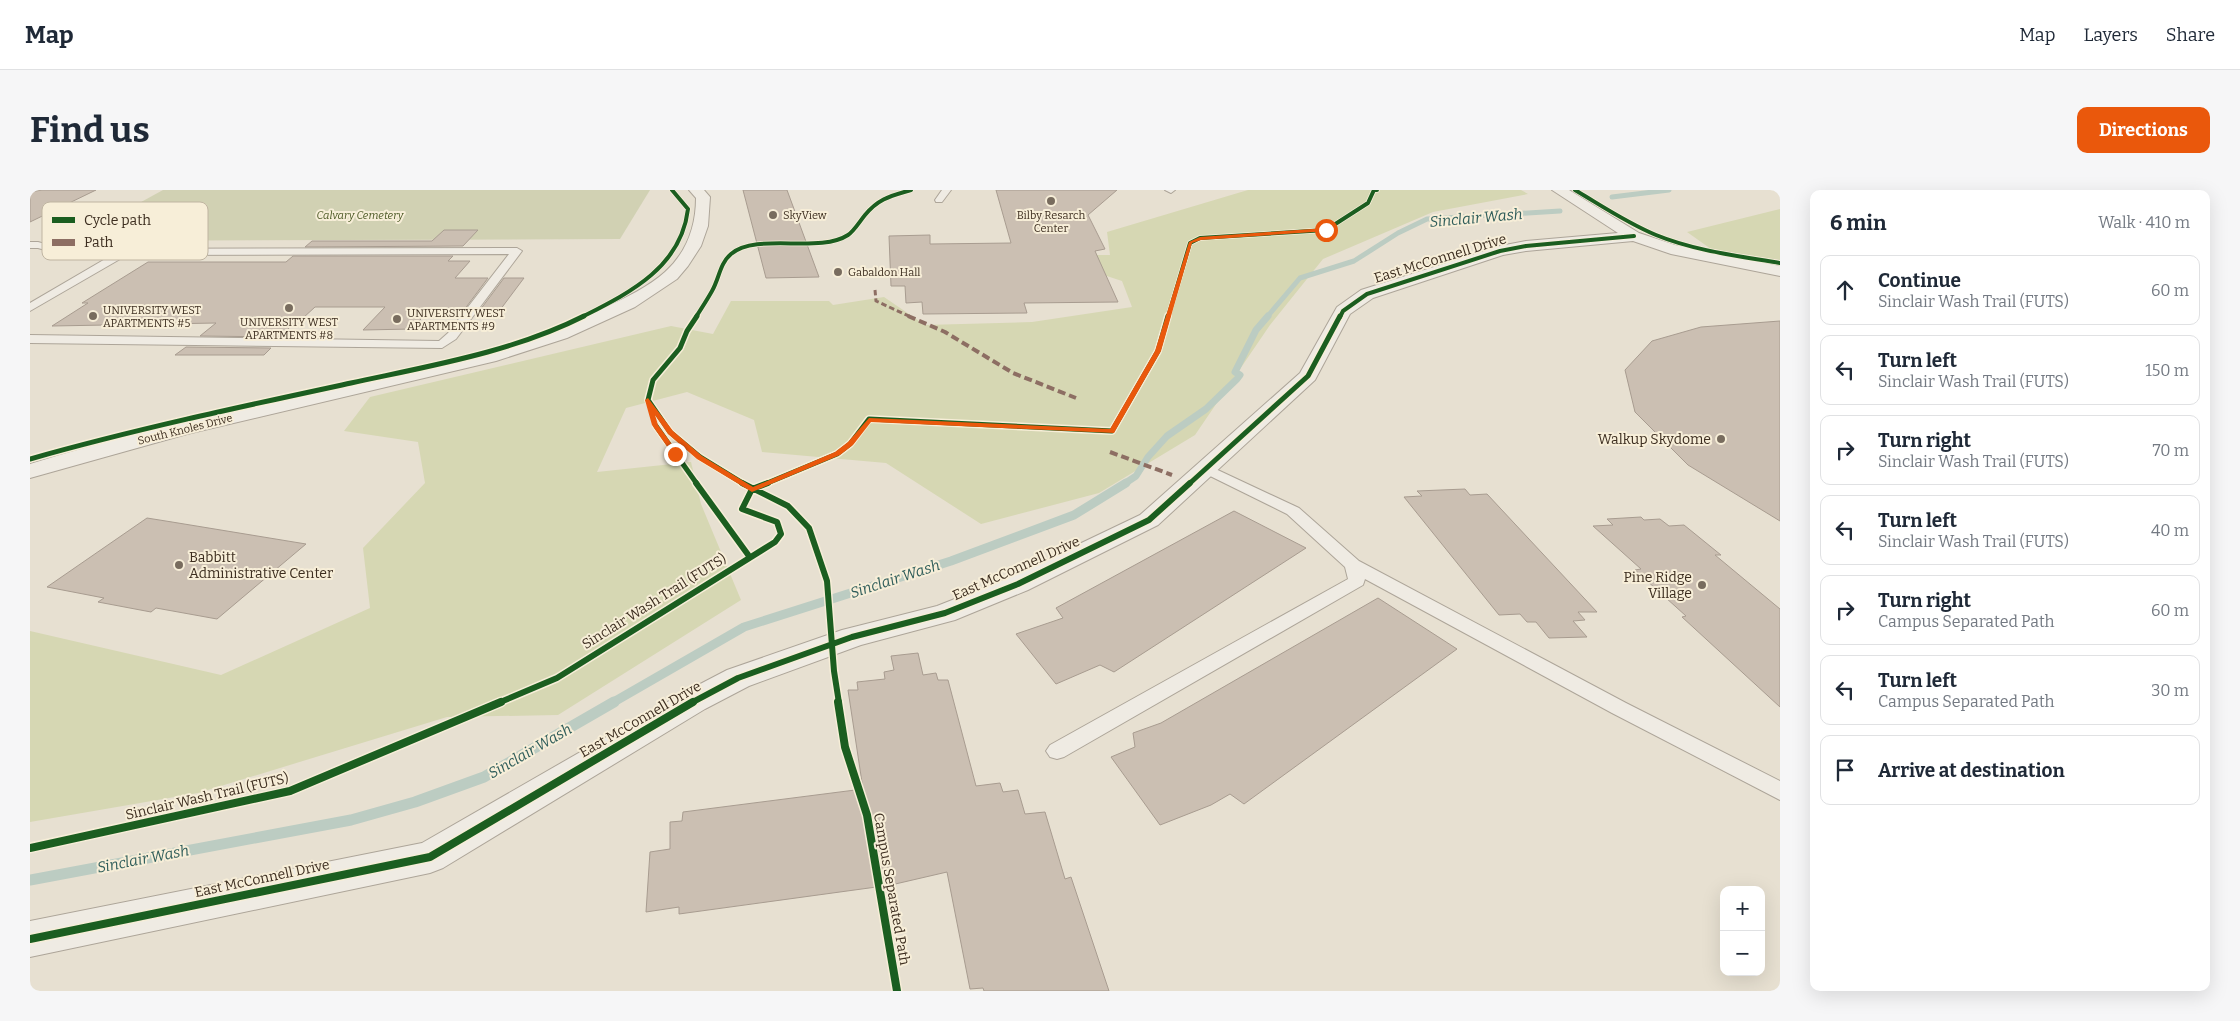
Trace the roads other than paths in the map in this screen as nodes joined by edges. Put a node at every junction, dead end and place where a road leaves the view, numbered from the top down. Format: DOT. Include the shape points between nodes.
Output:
graph roads {
  1 [pos="696,190"];
  2 [pos="947,190"];
  3 [pos="1559,190"];
  4 [pos="939,200"];
  5 [pos="1634,236"];
  6 [pos="208,251"];
  7 [pos="112,260"];
  8 [pos="1780,271"];
  9 [pos="30,308"];
  10 [pos="30,339"];
  11 [pos="1207,469"];
  12 [pos="30,471"];
  13 [pos="1353,565"];
  14 [pos="1056,751"];
  15 [pos="1780,791"];
  16 [pos="30,939"];
  1 -- 12 [label="street, South Knoles Drive" via="703,197 704,212 686,258 655,288 601,318 516,351 140,440"];
  2 -- 4 [label="lane"];
  3 -- 5 [label="street"];
  5 -- 8 [label="street" via="1671,249"];
  5 -- 11 [label="street, East McConnell Drive" via="1500,250 1367,294 1343,311 1308,376"];
  6 -- 10 [label="lane" via="517,251 452,336 442,344"];
  7 -- 9 [label="lane"];
  11 -- 13 [label="lane" via="1293,511"];
  11 -- 16 [label="street, East McConnell Drive" via="1149,520 1018,584 945,613 852,637 738,678 430,857"];
  13 -- 14 [label="lane" via="1357,580"];
  13 -- 15 [label="lane"];
}
